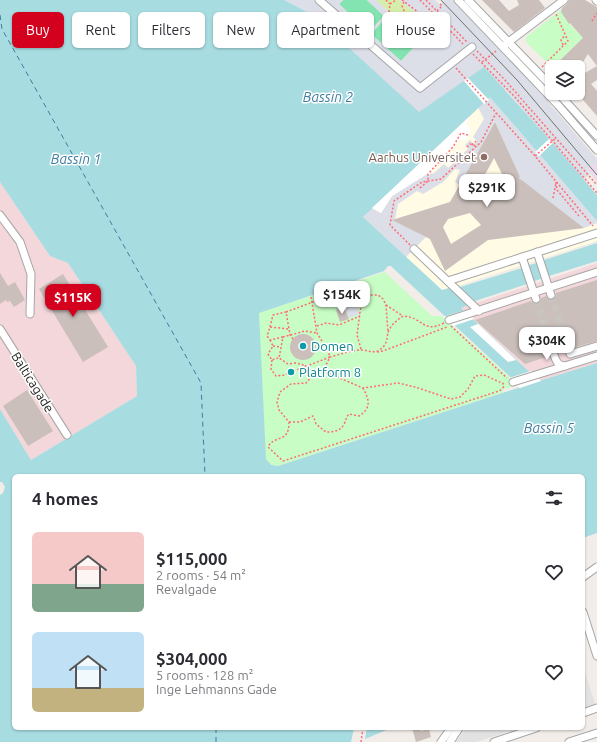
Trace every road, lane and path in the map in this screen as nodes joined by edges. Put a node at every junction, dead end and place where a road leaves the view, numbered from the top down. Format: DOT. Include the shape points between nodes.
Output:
graph roads {
  1 [pos="319,0"];
  2 [pos="386,0"];
  3 [pos="396,0"];
  4 [pos="402,0"];
  5 [pos="420,0"];
  6 [pos="426,0"];
  7 [pos="458,0"];
  8 [pos="468,0"];
  9 [pos="564,0"];
  10 [pos="404,2"];
  11 [pos="390,4"];
  12 [pos="440,4"];
  13 [pos="437,11"];
  14 [pos="389,12"];
  15 [pos="405,12"];
  16 [pos="417,12"];
  17 [pos="432,12"];
  18 [pos="597,13"];
  19 [pos="556,14"];
  20 [pos="592,21"];
  21 [pos="450,31"];
  22 [pos="565,35"];
  23 [pos="505,44"];
  24 [pos="563,46"];
  25 [pos="471,48"];
  26 [pos="485,60"];
  27 [pos="548,60"];
  28 [pos="452,63"];
  29 [pos="482,63"];
  30 [pos="545,81"];
  31 [pos="564,100"];
  32 [pos="496,113"];
  33 [pos="468,135"];
  34 [pos="597,136"];
  35 [pos="556,138"];
  36 [pos="476,141"];
  37 [pos="552,141"];
  38 [pos="472,144"];
  39 [pos="476,146"];
  40 [pos="467,147"];
  41 [pos="597,150"];
  42 [pos="535,156"];
  43 [pos="428,181"];
  44 [pos="556,181"];
  45 [pos="597,185"];
  46 [pos="420,188"];
  47 [pos="597,192"];
  48 [pos="553,198"];
  49 [pos="579,216"];
  50 [pos="1,218"];
  51 [pos="597,232"];
  52 [pos="414,249"];
  53 [pos="537,252"];
  54 [pos="522,257"];
  55 [pos="597,272"];
  56 [pos="448,282"];
  57 [pos="550,291"];
  58 [pos="535,296"];
  59 [pos="311,297"];
  60 [pos="363,300"];
  61 [pos="313,302"];
  62 [pos="386,305"];
  63 [pos="479,311"];
  64 [pos="286,312"];
  65 [pos="30,314"];
  66 [pos="360,316"];
  67 [pos="403,316"];
  68 [pos="449,320"];
  69 [pos="270,327"];
  70 [pos="316,327"];
  71 [pos="0,329"];
  72 [pos="289,329"];
  73 [pos="317,333"];
  74 [pos="388,333"];
  75 [pos="290,335"];
  76 [pos="283,337"];
  77 [pos="292,339"];
  78 [pos="270,340"];
  79 [pos="273,346"];
  80 [pos="597,346"];
  81 [pos="280,347"];
  82 [pos="361,350"];
  83 [pos="377,352"];
  84 [pos="568,352"];
  85 [pos="556,354"];
  86 [pos="597,356"];
  87 [pos="330,357"];
  88 [pos="279,358"];
  89 [pos="272,360"];
  90 [pos="307,366"];
  91 [pos="565,366"];
  92 [pos="323,371"];
  93 [pos="513,382"];
  94 [pos="363,388"];
  95 [pos="289,422"];
  96 [pos="67,435"];
  97 [pos="597,567"];
  98 [pos="585,576"];
  99 [pos="585,618"];
  100 [pos="597,656"];
  101 [pos="597,708"];
  102 [pos="585,712"];
  103 [pos="363,730"];
  104 [pos="450,730"];
  105 [pos="458,730"];
  106 [pos="530,730"];
  107 [pos="597,734"];
  108 [pos="361,742"];
  109 [pos="441,742"];
  110 [pos="450,742"];
  111 [pos="494,742"];
  112 [pos="568,742"];
  1 -- 28 [label="street" via="420,88"];
  2 -- 11 [label="path"];
  3 -- 11 [label="path"];
  4 -- 10 [label="path"];
  5 -- 17 [label="path"];
  6 -- 13 [label="path"];
  7 -- 23 [label="street"];
  8 -- 23 [label="street"];
  9 -- 23 [label="street"];
  10 -- 15 [label="path" via="402,6"];
  10 -- 16 [label="path"];
  11 -- 14 [label="path"];
  12 -- 13 [label="path" via="442,6"];
  13 -- 25 [label="path"];
  18 -- 20 [label="path"];
  19 -- 22 [label="path"];
  21 -- 25 [label="path"];
  22 -- 24 [label="path" via="561,40"];
  22 -- 24 [label="path" via="568,40"];
  23 -- 26 [label="path"];
  23 -- 30 [label="street"];
  23 -- 41 [label="street"];
  24 -- 27 [label="path"];
  25 -- 26 [label="path"];
  25 -- 28 [label="street"];
  25 -- 29 [label="path"];
  26 -- 29 [label="path"];
  26 -- 35 [label="path"];
  28 -- 32 [label="path"];
  29 -- 37 [label="path"];
  31 -- 34 [label="street"];
  32 -- 39 [label="path" via="481,142"];
  32 -- 42 [label="path"];
  33 -- 43 [label="path" via="461,133 453,147 428,174"];
  35 -- 37 [label="path"];
  35 -- 45 [label="path"];
  36 -- 38 [label="path"];
  37 -- 42 [label="path"];
  37 -- 47 [label="path"];
  38 -- 39 [label="path"];
  38 -- 40 [label="path"];
  39 -- 43 [label="path" via="441,179"];
  42 -- 44 [label="path"];
  43 -- 46 [label="path"];
  43 -- 52 [label="path" via="422,182 394,201 390,225"];
  44 -- 48 [label="path"];
  44 -- 49 [label="path" via="557,190"];
  44 -- 51 [label="path"];
  50 -- 65 [label="street" via="20,242 31,274"];
  51 -- 53 [label="street"];
  52 -- 56 [label="street"];
  53 -- 54 [label="street"];
  53 -- 57 [label="street"];
  54 -- 56 [label="street"];
  54 -- 58 [label="street"];
  55 -- 57 [label="street"];
  56 -- 63 [label="street"];
  57 -- 58 [label="street"];
  58 -- 63 [label="street"];
  59 -- 61 [label="path"];
  60 -- 61 [label="path" via="354,299 343,303 329,299"];
  60 -- 62 [label="path" via="366,296 378,295"];
  60 -- 66 [label="path"];
  61 -- 64 [label="path"];
  61 -- 70 [label="path"];
  62 -- 67 [label="path"];
  62 -- 74 [label="path"];
  63 -- 68 [label="street"];
  64 -- 69 [label="path" via="273,315"];
  64 -- 72 [label="path"];
  66 -- 70 [label="path" via="339,325 326,323"];
  66 -- 82 [label="path" via="357,335"];
  67 -- 68 [label="path" via="410,316 424,326 430,327"];
  67 -- 74 [label="path" via="392,325"];
  69 -- 72 [label="path"];
  69 -- 78 [label="path" via="267,336"];
  70 -- 73 [label="path"];
  71 -- 96 [label="street, Balticagade"];
  72 -- 75 [label="path"];
  73 -- 75 [label="path" via="305,331"];
  73 -- 87 [label="path"];
  74 -- 83 [label="path" via="384,346"];
  75 -- 76 [label="path"];
  75 -- 77 [label="path"];
  76 -- 78 [label="path"];
  76 -- 81 [label="path"];
  78 -- 79 [label="path"];
  79 -- 81 [label="path"];
  79 -- 89 [label="path" via="268,354"];
  80 -- 84 [label="street"];
  81 -- 88 [label="path"];
  82 -- 83 [label="path"];
  82 -- 87 [label="path"];
  83 -- 93 [label="path" via="451,326"];
  85 -- 91 [label="street" via="557,363"];
  86 -- 91 [label="street"];
  87 -- 90 [label="path"];
  87 -- 92 [label="path"];
  88 -- 89 [label="path"];
  88 -- 90 [label="path" via="288,364"];
  89 -- 90 [label="path" via="271,369 276,376"];
  91 -- 93 [label="street"];
  92 -- 94 [label="path"];
  92 -- 95 [label="path" via="313,375 306,383 291,384 280,392 277,402 279,410"];
  94 -- 95 [label="path" via="368,397 365,412 359,416 347,415 338,431 326,432 316,424 313,416 300,422"];
  94 -- 95 [label="path" via="398,383 451,399 460,397 475,376 484,375 504,385 499,391 283,461 268,447 270,443 285,437 289,430"];
  97 -- 98 [label="street"];
  99 -- 100 [label="street"];
  101 -- 102 [label="street"];
  103 -- 108 [label="path"];
  104 -- 109 [label="street"];
  105 -- 110 [label="street"];
  106 -- 111 [label="street"];
  107 -- 112 [label="street"];
}
